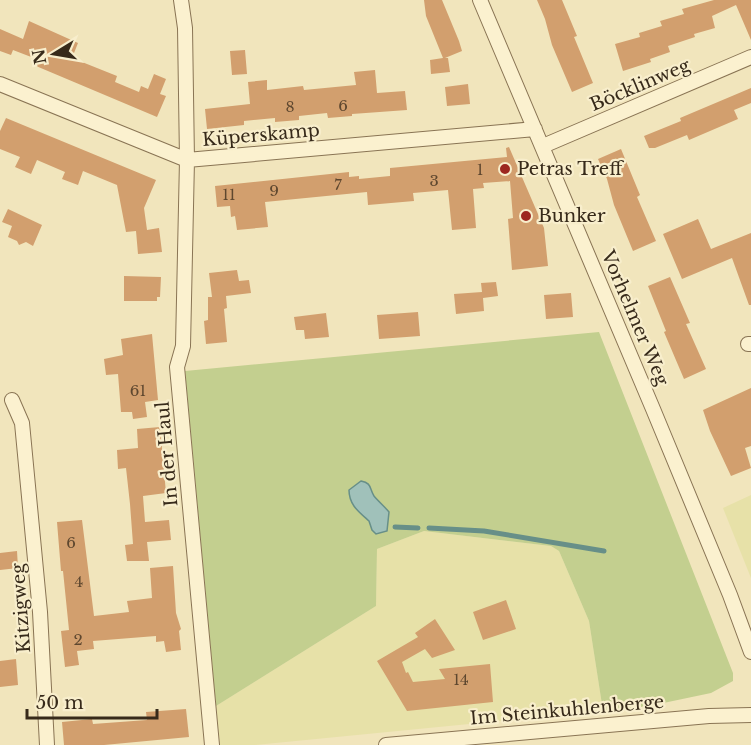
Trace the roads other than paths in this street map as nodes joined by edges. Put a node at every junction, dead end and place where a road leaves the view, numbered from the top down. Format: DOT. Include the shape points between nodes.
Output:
graph roads {
  1 [pos="181,0"];
  2 [pos="480,0"];
  3 [pos="751,57"];
  4 [pos="1,88"];
  5 [pos="535,129"];
  6 [pos="543,146"];
  7 [pos="187,160"];
  8 [pos="12,400"];
  9 [pos="751,652"];
  10 [pos="751,716"];
  11 [pos="494,740"];
  12 [pos="47,745"];
  13 [pos="212,745"];
  14 [pos="386,745"];
  1 -- 7 [label="street, In der Haul"];
  2 -- 5 [label="street, Vorhelmer Weg"];
  3 -- 6 [label="street, Böcklinweg"];
  4 -- 7 [label="street, Küperskamp"];
  5 -- 6 [label="street, Vorhelmer Weg"];
  5 -- 7 [label="street, Küperskamp"];
  6 -- 9 [label="street, Vorhelmer Weg"];
  7 -- 13 [label="street, In der Haul" via="183,345 177,367"];
  8 -- 12 [label="street, Kitzigweg" via="22,423 40,612"];
  10 -- 11 [label="street, Im Steinkuhlenberge" via="709,716"];
  11 -- 14 [label="street, Im Steinkuhlenberge"];
}
